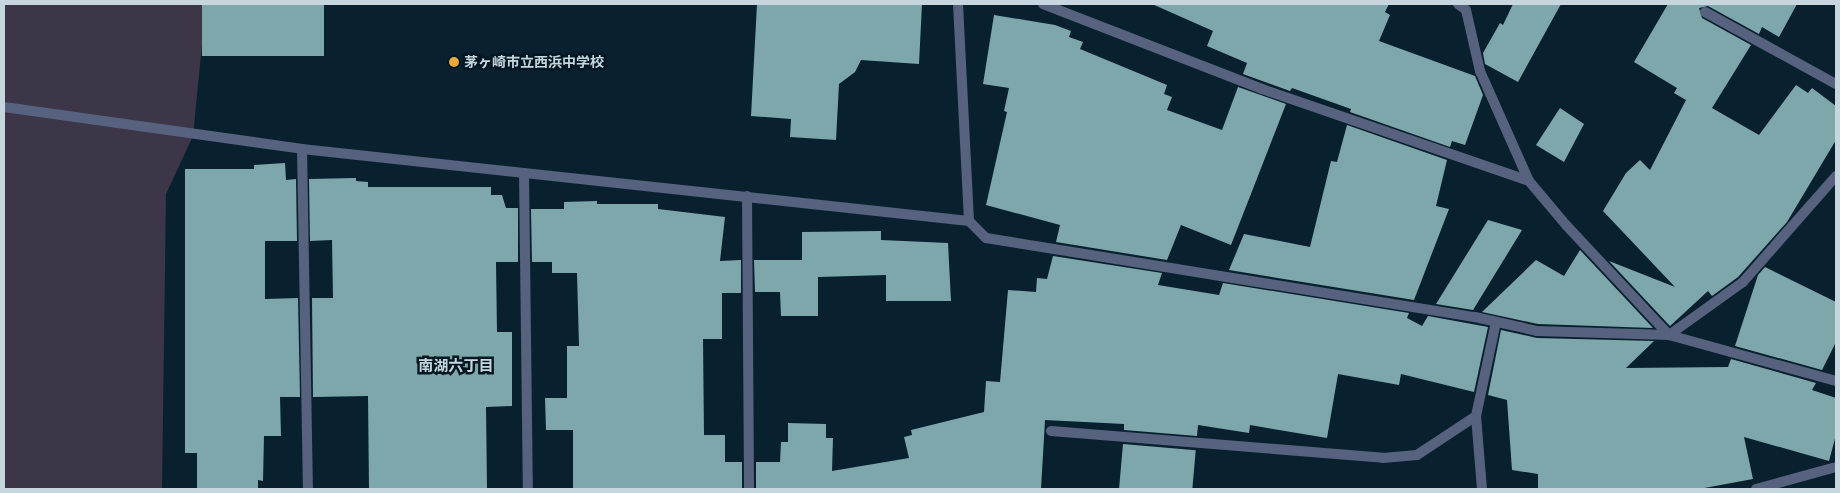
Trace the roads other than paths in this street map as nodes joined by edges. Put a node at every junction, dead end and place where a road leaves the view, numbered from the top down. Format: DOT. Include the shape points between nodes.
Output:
graph roads {
  1 [pos="958,4"];
  2 [pos="1043,4"];
  3 [pos="1458,4"];
  4 [pos="1705,12"];
  5 [pos="1836,84"];
  6 [pos="4,107"];
  7 [pos="302,149"];
  8 [pos="524,173"];
  9 [pos="1836,176"];
  10 [pos="1529,181"];
  11 [pos="747,196"];
  12 [pos="969,222"];
  13 [pos="1496,322"];
  14 [pos="1669,335"];
  15 [pos="1836,381"];
  16 [pos="1476,416"];
  17 [pos="1051,431"];
  18 [pos="1836,467"];
  19 [pos="308,489"];
  20 [pos="528,489"];
  21 [pos="749,489"];
  22 [pos="1482,489"];
  23 [pos="1756,489"];
  1 -- 12 [label="street"];
  2 -- 10 [label="street" via="1262,89"];
  3 -- 10 [label="street" via="1466,10 1480,71"];
  4 -- 5 [label="street"];
  6 -- 7 [label="street"];
  7 -- 8 [label="street"];
  7 -- 19 [label="street"];
  8 -- 11 [label="street"];
  8 -- 20 [label="street"];
  9 -- 14 [label="street" via="1743,282"];
  10 -- 14 [label="street" via="1566,226"];
  11 -- 12 [label="street"];
  11 -- 21 [label="street"];
  12 -- 13 [label="street" via="986,238"];
  13 -- 14 [label="street" via="1537,331"];
  13 -- 16 [label="street"];
  14 -- 15 [label="street"];
  16 -- 17 [label="street" via="1417,455 1382,458"];
  16 -- 22 [label="street"];
  18 -- 23 [label="street"];
}
